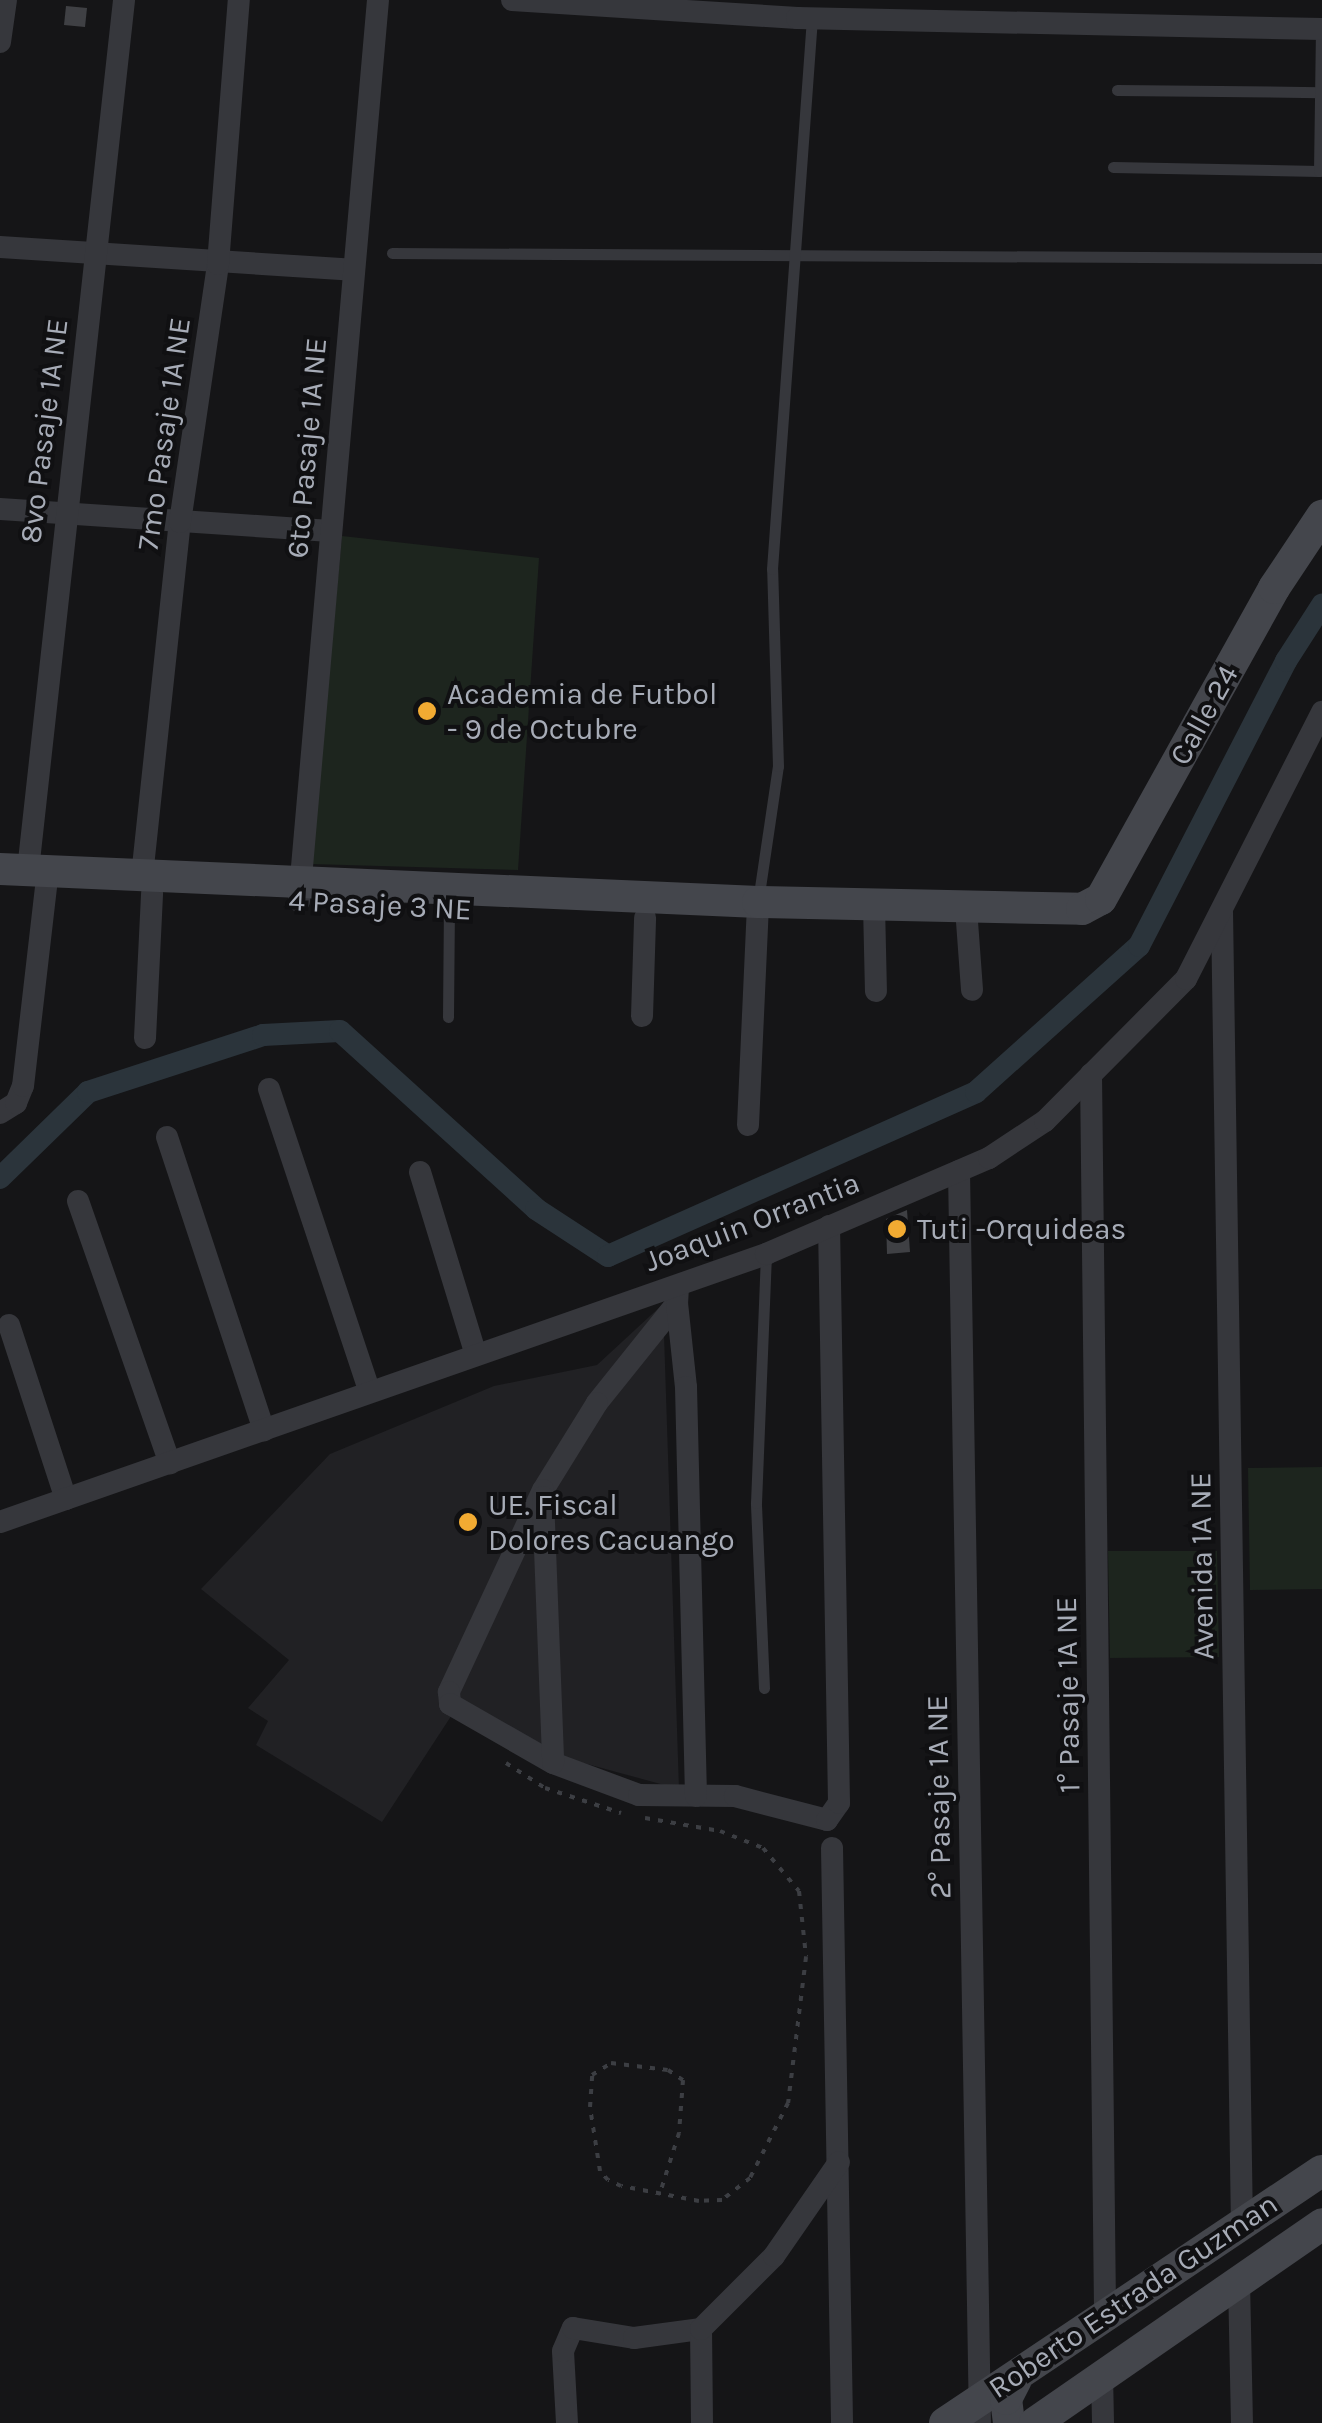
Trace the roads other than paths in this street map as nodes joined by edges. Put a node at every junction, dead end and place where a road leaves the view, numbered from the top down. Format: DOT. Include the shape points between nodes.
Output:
graph roads {
  1 [pos="6,0"];
  2 [pos="124,0"];
  3 [pos="239,0"];
  4 [pos="378,0"];
  5 [pos="512,0"];
  6 [pos="670,5"];
  7 [pos="815,11"];
  8 [pos="1321,30"];
  9 [pos="0,42"];
  10 [pos="1321,71"];
  11 [pos="1117,90"];
  12 [pos="1320,92"];
  13 [pos="1114,167"];
  14 [pos="1320,172"];
  15 [pos="0,246"];
  16 [pos="392,252"];
  17 [pos="794,253"];
  18 [pos="98,254"];
  19 [pos="1322,258"];
  20 [pos="218,264"];
  21 [pos="352,270"];
  22 [pos="0,509"];
  23 [pos="63,514"];
  24 [pos="1322,516"];
  25 [pos="180,522"];
  26 [pos="330,531"];
  27 [pos="1322,712"];
  28 [pos="18,878"];
  29 [pos="147,884"];
  30 [pos="300,892"];
  31 [pos="758,902"];
  32 [pos="874,906"];
  33 [pos="966,908"];
  34 [pos="1222,908"];
  35 [pos="449,909"];
  36 [pos="1082,909"];
  37 [pos="644,918"];
  38 [pos="972,990"];
  39 [pos="876,991"];
  40 [pos="642,1016"];
  41 [pos="448,1017"];
  42 [pos="145,1038"];
  43 [pos="1091,1074"];
  44 [pos="268,1089"];
  45 [pos="0,1114"];
  46 [pos="748,1125"];
  47 [pos="167,1137"];
  48 [pos="959,1170"];
  49 [pos="420,1172"];
  50 [pos="78,1201"];
  51 [pos="829,1226"];
  52 [pos="766,1254"];
  53 [pos="677,1295"];
  54 [pos="9,1326"];
  55 [pos="476,1355"];
  56 [pos="370,1392"];
  57 [pos="264,1430"];
  58 [pos="170,1462"];
  59 [pos="543,1490"];
  60 [pos="66,1499"];
  61 [pos="0,1522"];
  62 [pos="764,1688"];
  63 [pos="553,1763"];
  64 [pos="696,1796"];
  65 [pos="832,1848"];
  66 [pos="840,2162"];
  67 [pos="1322,2171"];
  68 [pos="1242,2224"];
  69 [pos="1322,2224"];
  70 [pos="1240,2280"];
  71 [pos="1105,2314"];
  72 [pos="701,2329"];
  73 [pos="1102,2374"];
  74 [pos="1016,2378"];
  75 [pos="979,2411"];
  76 [pos="567,2423"];
  77 [pos="702,2423"];
  78 [pos="842,2423"];
  79 [pos="945,2423"];
  80 [pos="1009,2423"];
  81 [pos="1035,2423"];
  82 [pos="1103,2423"];
  83 [pos="1242,2423"];
  1 -- 9 [label="street"];
  2 -- 18 [label="street, 8vo Pasaje 1A NE"];
  3 -- 20 [label="street, 7mo Pasaje 1A NE"];
  4 -- 21 [label="street, 6to Pasaje 1A NE"];
  5 -- 6 [label="street"];
  6 -- 7 [label="street"];
  7 -- 8 [label="street"];
  7 -- 17 [label="lane"];
  8 -- 10 [label="lane"];
  10 -- 12 [label="lane"];
  11 -- 12 [label="lane"];
  12 -- 14 [label="lane"];
  13 -- 14 [label="lane"];
  15 -- 18 [label="street"];
  16 -- 17 [label="lane"];
  17 -- 19 [label="lane"];
  17 -- 31 [label="lane" via="772,569 778,766"];
  18 -- 20 [label="street"];
  18 -- 23 [label="street, 8vo Pasaje 1A NE"];
  20 -- 21 [label="street"];
  20 -- 25 [label="street, 7mo Pasaje 1A NE"];
  21 -- 26 [label="street, 6to Pasaje 1A NE"];
  22 -- 23 [label="street"];
  23 -- 25 [label="street"];
  23 -- 28 [label="street, 8vo Pasaje 1A NE"];
  24 -- 36 [label="street, Calle 24" via="1274,588 1101,900"];
  25 -- 26 [label="street"];
  25 -- 29 [label="street, 7mo Pasaje 1A NE"];
  26 -- 30 [label="street, 6to Pasaje 1A NE"];
  27 -- 34 [label="street, Joaquin Orrantia"];
  28 -- 29 [label="street, 4 Pasaje 3 NE"];
  28 -- 45 [label="street, 8vo Pasaje 1A NE" via="22,1086 16,1104"];
  29 -- 30 [label="street, 4 Pasaje 3 NE"];
  29 -- 42 [label="street, 7mo Pasaje 1A NE"];
  30 -- 31 [label="street, 4 Pasaje 3 NE"];
  30 -- 35 [label="street, 4 Pasaje 3 NE"];
  31 -- 32 [label="street, 4 Pasaje 3 NE"];
  31 -- 37 [label="street, 4 Pasaje 3 NE"];
  31 -- 46 [label="street"];
  32 -- 33 [label="street, 4 Pasaje 3 NE"];
  32 -- 39 [label="street"];
  33 -- 36 [label="street, 4 Pasaje 3 NE"];
  33 -- 38 [label="street"];
  34 -- 43 [label="street, Joaquin Orrantia" via="1186,979"];
  34 -- 68 [label="street, Avenida 1A NE"];
  35 -- 37 [label="street, 4 Pasaje 3 NE"];
  35 -- 41 [label="lane"];
  37 -- 40 [label="street"];
  43 -- 48 [label="street, Joaquin Orrantia" via="1044,1121"];
  43 -- 71 [label="street, 1° Pasaje 1A NE"];
  44 -- 56 [label="street"];
  47 -- 57 [label="street"];
  48 -- 51 [label="street, Joaquin Orrantia"];
  48 -- 75 [label="street, 2° Pasaje 1A NE"];
  49 -- 55 [label="street"];
  50 -- 58 [label="street"];
  51 -- 52 [label="street, Joaquin Orrantia"];
  51 -- 64 [label="street" via="835,1813 816,1821 735,1796"];
  52 -- 53 [label="street, Joaquin Orrantia"];
  52 -- 62 [label="lane" via="756,1503"];
  53 -- 55 [label="street, Joaquin Orrantia"];
  53 -- 59 [label="street"];
  53 -- 64 [label="street" via="686,1388"];
  54 -- 60 [label="street"];
  55 -- 56 [label="street, Joaquin Orrantia"];
  56 -- 57 [label="street, Joaquin Orrantia"];
  57 -- 58 [label="street, Joaquin Orrantia"];
  58 -- 60 [label="street, Joaquin Orrantia"];
  59 -- 63 [label="street"];
  59 -- 63 [label="street" via="449,1692 450,1704 476,1724"];
  60 -- 61 [label="street, Joaquin Orrantia"];
  63 -- 64 [label="street" via="639,1795"];
  65 -- 66 [label="street"];
  66 -- 72 [label="street" via="774,2256"];
  66 -- 78 [label="street"];
  67 -- 68 [label="street, Roberto Estrada Guzman"];
  68 -- 71 [label="street, Roberto Estrada Guzman"];
  69 -- 70 [label="street, Roberto Estrada Guzman"];
  70 -- 73 [label="street, Roberto Estrada Guzman"];
  70 -- 83 [label="street"];
  71 -- 74 [label="street, Roberto Estrada Guzman"];
  72 -- 76 [label="street" via="634,2338 573,2328 563,2351"];
  72 -- 77 [label="street"];
  73 -- 81 [label="street, Roberto Estrada Guzman"];
  73 -- 82 [label="street"];
  74 -- 75 [label="street, Roberto Estrada Guzman"];
  74 -- 80 [label="street" via="1006,2399"];
  75 -- 79 [label="street, Roberto Estrada Guzman"];
}
